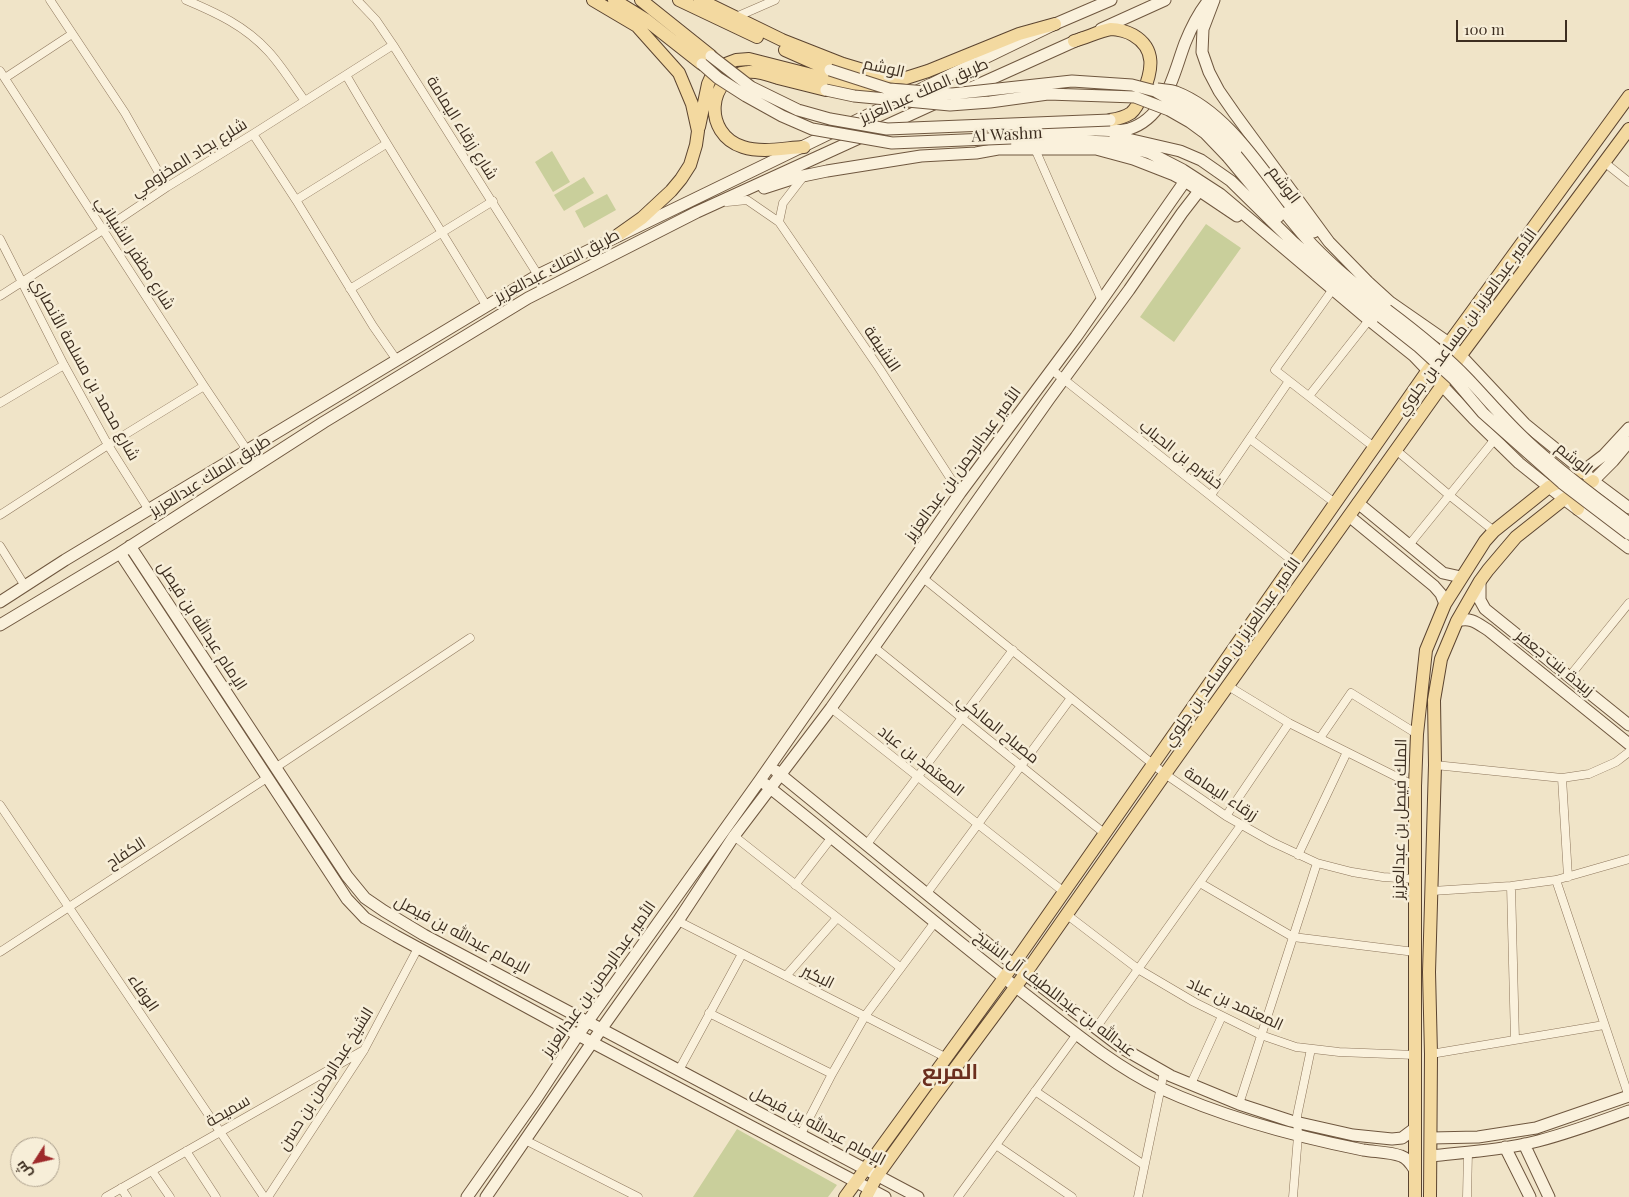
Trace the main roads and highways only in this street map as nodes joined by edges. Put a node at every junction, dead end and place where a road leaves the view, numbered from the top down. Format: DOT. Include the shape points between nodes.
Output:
graph roads {
  1 [pos="593,0"];
  2 [pos="614,0"];
  3 [pos="641,0"];
  4 [pos="679,0"];
  5 [pos="700,0"];
  6 [pos="1055,24"];
  7 [pos="1074,41"];
  8 [pos="830,70"];
  9 [pos="889,89"];
  10 [pos="826,90"];
  11 [pos="1629,96"];
  12 [pos="1110,120"];
  13 [pos="1629,129"];
  14 [pos="698,131"];
  15 [pos="804,147"];
  16 [pos="618,235"];
  17 [pos="1593,480"];
  18 [pos="1546,484"];
  19 [pos="1569,494"];
  20 [pos="1578,509"];
  21 [pos="868,1194"];
  22 [pos="845,1197"];
  23 [pos="1415,1197"];
  24 [pos="1430,1197"];
  1 -- 14 [label="main road" via="637,26 679,73 692,104"];
  2 -- 3 [label="main road" via="706,61"];
  4 -- 8 [label="main road"];
  5 -- 6 [label="main road" via="782,40 843,64 883,76 906,78 1019,34"];
  7 -- 12 [label="main road" via="1112,29 1129,32 1148,48 1150,75 1139,103 1132,112"];
  9 -- 14 [label="main road" via="856,86 749,59 736,60 716,68 708,84"];
  10 -- 15 [label="main road" via="749,72 729,78 716,98 716,120 729,140 744,147 768,150"];
  11 -- 22 [label="main road, الأمير عبدالعزيز بن مساعد بن جلوي" via="1428,370 1004,978"];
  13 -- 21 [label="main road, الأمير عبدالعزيز بن مساعد بن جلوي" via="1461,354 1443,384 1016,987 877,1176"];
  14 -- 16 [label="main road" via="690,165 681,179 642,218"];
  17 -- 19 [label="main road, الملك فيصل بن عبدالعزيز"];
  18 -- 19 [label="main road"];
  18 -- 19 [label="main road, الملك فيصل بن عبدالعزيز" via="1583,470"];
  18 -- 23 [label="main road, الملك فيصل بن عبدالعزيز" via="1485,541 1445,604 1426,650 1416,734"];
  19 -- 20 [label="main road"];
  19 -- 24 [label="main road, الملك فيصل بن عبدالعزيز" via="1516,537 1480,581 1457,621 1441,659 1434,700 1429,972"];
}
